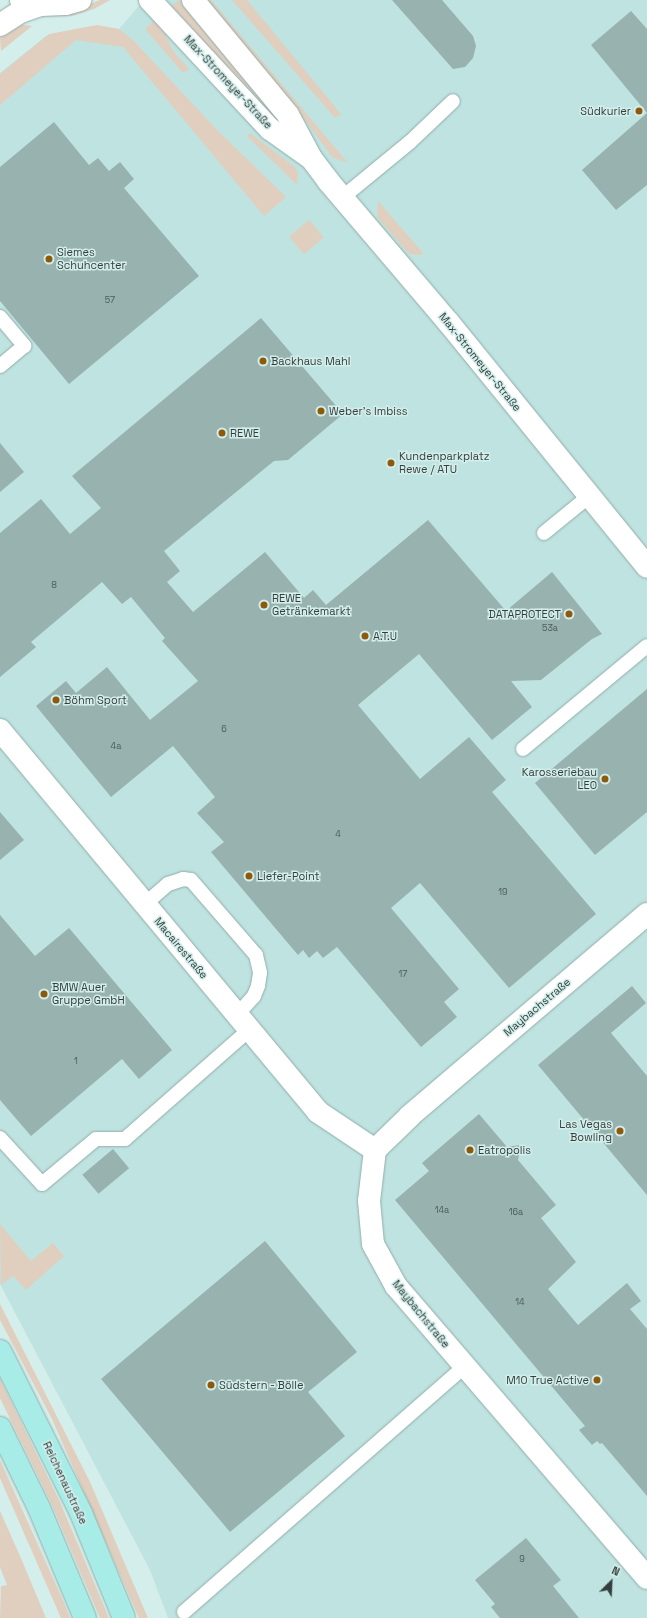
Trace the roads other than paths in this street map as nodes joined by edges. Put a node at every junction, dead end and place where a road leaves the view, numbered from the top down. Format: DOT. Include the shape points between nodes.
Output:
graph roads {
  1 [pos="80,0"];
  2 [pos="150,0"];
  3 [pos="193,0"];
  4 [pos="31,2"];
  5 [pos="0,25"];
  6 [pos="453,101"];
  7 [pos="311,158"];
  8 [pos="343,198"];
  9 [pos="0,318"];
  10 [pos="0,366"];
  11 [pos="588,497"];
  12 [pos="544,533"];
  13 [pos="647,567"];
  14 [pos="647,646"];
  15 [pos="0,730"];
  16 [pos="522,749"];
  17 [pos="145,904"];
  18 [pos="647,914"];
  19 [pos="243,1022"];
  20 [pos="0,1138"];
  21 [pos="375,1150"];
  22 [pos="0,1351"];
  23 [pos="465,1366"];
  24 [pos="0,1428"];
  25 [pos="647,1578"];
  26 [pos="184,1612"];
  27 [pos="85,1618"];
  28 [pos="124,1618"];
  1 -- 4 [label="street" via="64,4"];
  2 -- 7 [label="street, Max-Stromeyer-Straße" via="270,129"];
  3 -- 7 [label="street, Max-Stromeyer-Straße" via="288,115"];
  4 -- 5 [label="street"];
  6 -- 8 [label="lane" via="395,156"];
  7 -- 8 [label="street, Max-Stromeyer-Straße"];
  8 -- 11 [label="street, Max-Stromeyer-Straße" via="449,323"];
  9 -- 10 [label="lane" via="24,346"];
  11 -- 12 [label="lane"];
  11 -- 13 [label="street, Max-Stromeyer-Straße"];
  14 -- 16 [label="lane"];
  15 -- 17 [label="street, Macairestraße"];
  17 -- 19 [label="street, Macairestraße"];
  17 -- 19 [label="lane" via="168,884 184,879 191,880 256,955 260,972 258,986"];
  18 -- 21 [label="street, Maybachstraße" via="416,1111"];
  19 -- 20 [label="lane" via="125,1139 96,1140 42,1184"];
  19 -- 21 [label="street, Macairestraße" via="318,1112"];
  21 -- 23 [label="street, Maybachstraße" via="369,1201 373,1244 396,1286"];
  22 -- 28 [label="main road, Reichenaustraße" via="81,1513"];
  23 -- 25 [label="street, Maybachstraße"];
  23 -- 26 [label="lane"];
  24 -- 27 [label="main road" via="39,1508"];
}
